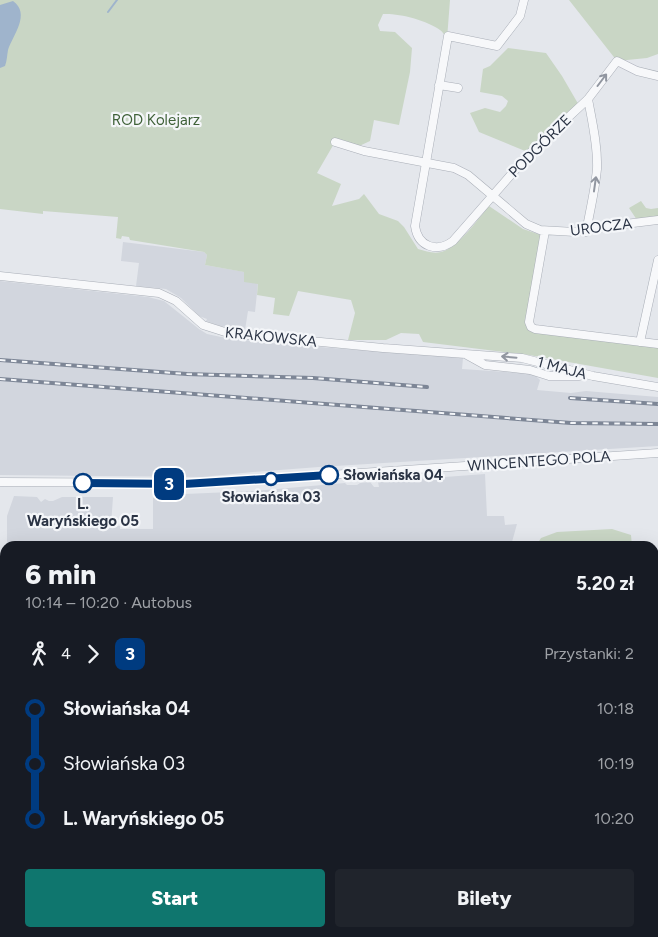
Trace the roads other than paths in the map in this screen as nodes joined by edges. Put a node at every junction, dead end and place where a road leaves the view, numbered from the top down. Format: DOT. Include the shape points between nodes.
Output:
graph roads {
  1 [pos="524,0"];
  2 [pos="658,76"];
  3 [pos="439,85"];
  4 [pos="458,88"];
  5 [pos="588,99"];
  6 [pos="335,142"];
  7 [pos="426,162"];
  8 [pos="493,195"];
  9 [pos="658,220"];
  10 [pos="545,231"];
  11 [pos="586,232"];
  12 [pos="658,260"];
  13 [pos="0,276"];
  14 [pos="640,342"];
  15 [pos="658,344"];
  16 [pos="465,354"];
  17 [pos="658,387"];
  18 [pos="658,453"];
  19 [pos="0,482"];
  1 -- 3 [label="street, PODGÓRZE" via="520,16 497,46 448,36"];
  5 -- 2 [label="street, PODGÓRZE, one-way" via="617,61 637,71"];
  3 -- 4 [label="street"];
  3 -- 7 [label="street, PODGÓRZE"];
  5 -- 8 [label="street, PODGÓRZE" via="530,153"];
  11 -- 5 [label="street, PODGÓRZE, one-way" via="597,168"];
  6 -- 7 [label="street" via="364,151"];
  7 -- 8 [label="street" via="454,168"];
  7 -- 8 [label="street, PODGÓRZE" via="416,226 420,241 428,246 439,248 449,244"];
  8 -- 10 [label="street" via="526,224"];
  9 -- 11 [label="street, UROCZA"];
  10 -- 11 [label="street, UROCZA"];
  10 -- 14 [label="street" via="529,322 531,327"];
  12 -- 14 [label="street"];
  13 -- 16 [label="street, KRAKOWSKA" via="159,294 176,301 203,325 228,333"];
  14 -- 15 [label="street"];
  16 -- 17 [label="street, 1 MAJA" via="486,365 530,370 549,376 592,376"];
  18 -- 19 [label="street, WINCENTEGO POLA" via="209,483"];
}
